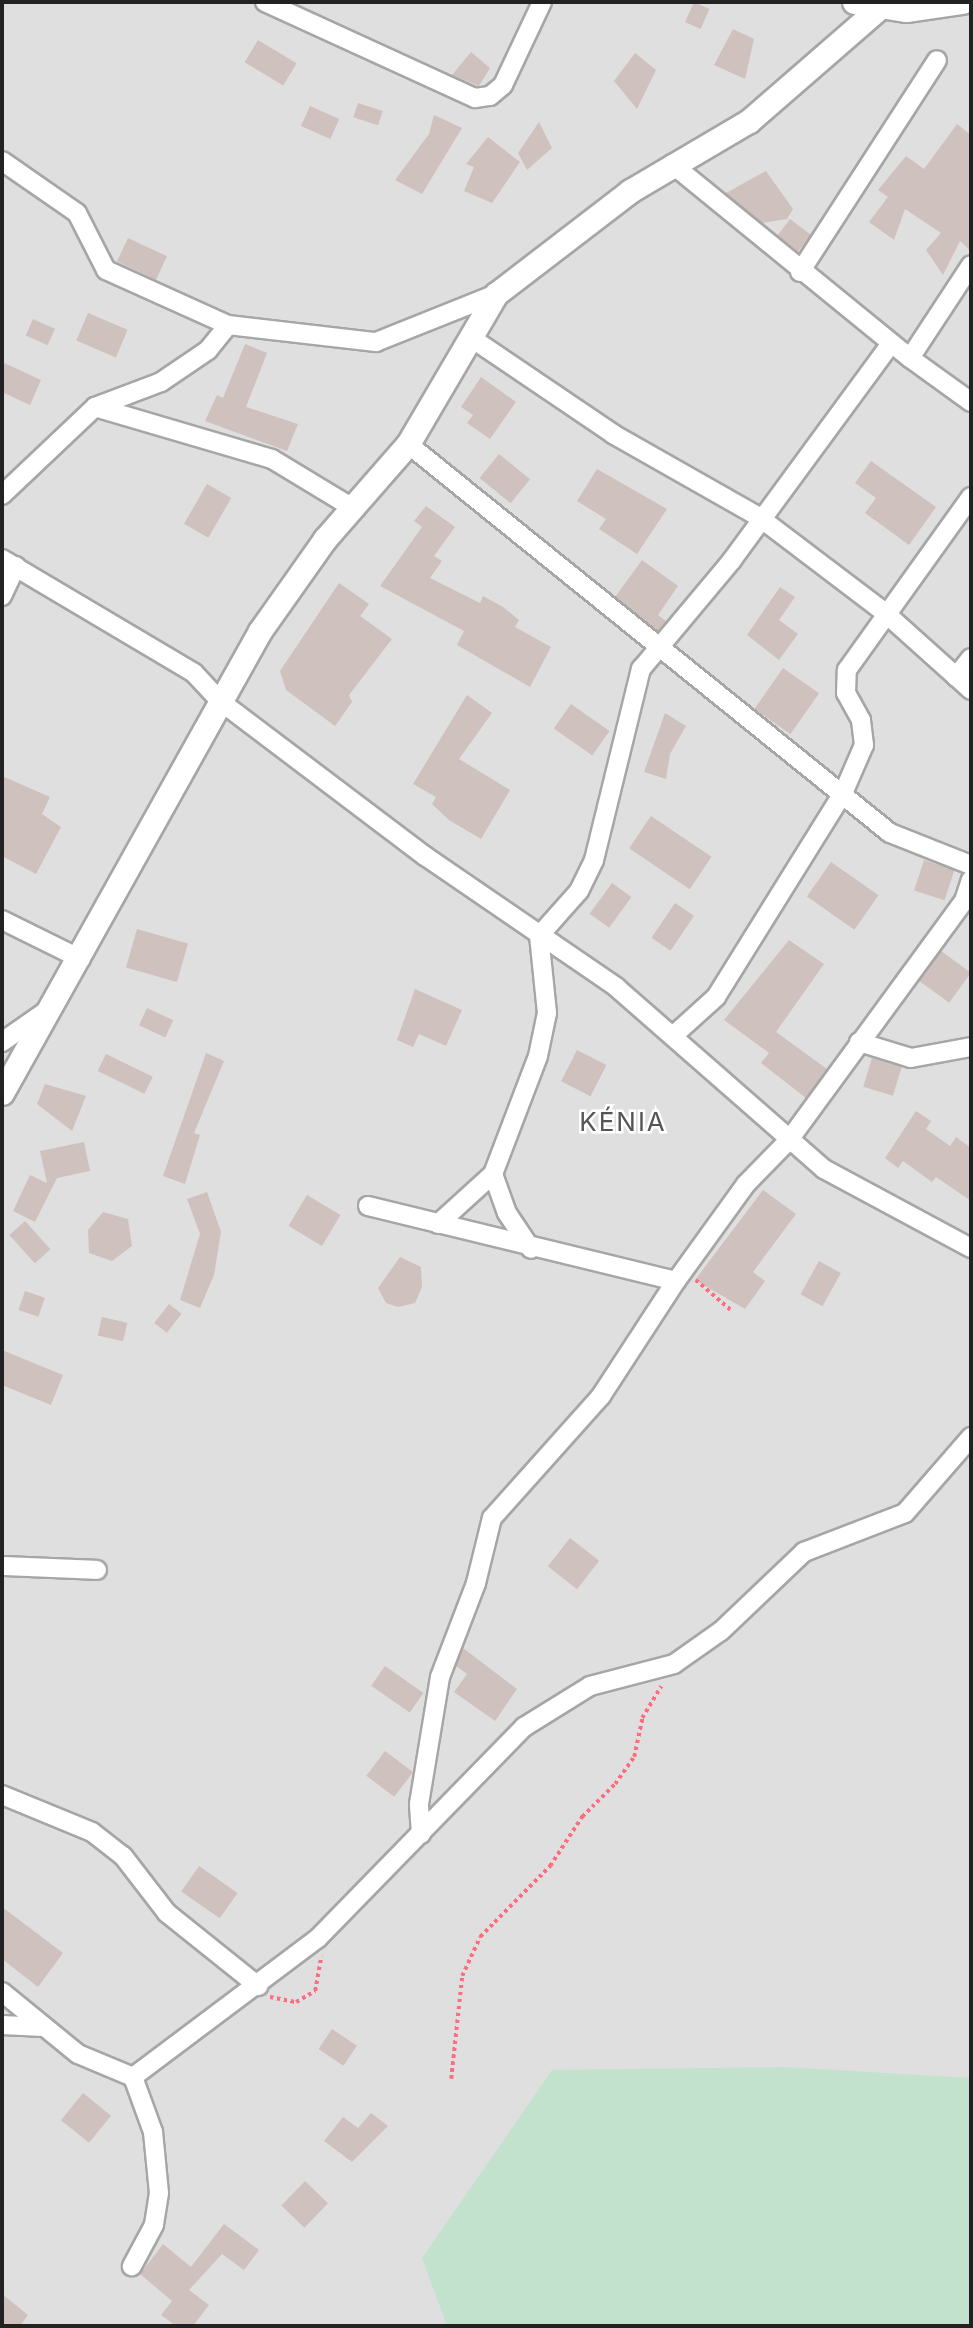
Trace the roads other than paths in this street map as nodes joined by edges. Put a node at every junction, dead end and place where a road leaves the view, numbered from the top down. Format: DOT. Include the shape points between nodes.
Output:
graph roads {
  1 [pos="265,2"];
  2 [pos="542,2"];
  3 [pos="854,2"];
  4 [pos="961,2"];
  5 [pos="878,9"];
  6 [pos="937,60"];
  7 [pos="2,162"];
  8 [pos="671,164"];
  9 [pos="971,265"];
  10 [pos="800,272"];
  11 [pos="496,294"];
  12 [pos="228,325"];
  13 [pos="470,337"];
  14 [pos="889,346"];
  15 [pos="910,358"];
  16 [pos="971,402"];
  17 [pos="95,407"];
  18 [pos="408,444"];
  19 [pos="2,495"];
  20 [pos="971,498"];
  21 [pos="353,508"];
  22 [pos="759,517"];
  23 [pos="9,562"];
  24 [pos="2,596"];
  25 [pos="883,611"];
  26 [pos="657,645"];
  27 [pos="971,658"];
  28 [pos="956,677"];
  29 [pos="971,690"];
  30 [pos="220,701"];
  31 [pos="844,791"];
  32 [pos="971,865"];
  33 [pos="971,880"];
  34 [pos="2,920"];
  35 [pos="539,936"];
  36 [pos="80,959"];
  37 [pos="55,1005"];
  38 [pos="674,1035"];
  39 [pos="2,1042"];
  40 [pos="859,1042"];
  41 [pos="971,1047"];
  42 [pos="2,1093"];
  43 [pos="789,1140"];
  44 [pos="493,1174"];
  45 [pos="368,1206"];
  46 [pos="438,1224"];
  47 [pos="971,1248"];
  48 [pos="531,1249"];
  49 [pos="680,1276"];
  50 [pos="971,1437"];
  51 [pos="2,1566"];
  52 [pos="97,1570"];
  53 [pos="2,1796"];
  54 [pos="421,1834"];
  55 [pos="258,1986"];
  56 [pos="2,1992"];
  57 [pos="2,2025"];
  58 [pos="43,2027"];
  59 [pos="134,2077"];
  60 [pos="132,2266"];
  1 -- 2 [label="street" via="475,98 490,96 503,85"];
  3 -- 5 [label="street"];
  4 -- 5 [label="street"];
  5 -- 8 [label="street" via="749,121"];
  6 -- 10 [label="street"];
  7 -- 12 [label="street" via="77,213 106,270"];
  8 -- 10 [label="street"];
  8 -- 11 [label="street" via="564,236"];
  9 -- 15 [label="street"];
  10 -- 14 [label="street"];
  11 -- 12 [label="street" via="376,342"];
  11 -- 13 [label="street"];
  12 -- 17 [label="street" via="208,349 161,382"];
  13 -- 18 [label="street"];
  13 -- 22 [label="street" via="612,433"];
  14 -- 15 [label="street"];
  14 -- 22 [label="street"];
  15 -- 16 [label="street"];
  17 -- 19 [label="street"];
  17 -- 21 [label="street" via="272,459"];
  18 -- 21 [label="street"];
  18 -- 26 [label="street"];
  20 -- 25 [label="street"];
  21 -- 30 [label="street" via="260,631"];
  22 -- 25 [label="street"];
  22 -- 26 [label="street" via="724,570"];
  23 -- 24 [label="street"];
  23 -- 30 [label="street" via="163,650"];
  25 -- 28 [label="street"];
  25 -- 31 [label="street" via="844,680 864,745"];
  26 -- 31 [label="street"];
  26 -- 35 [label="street" via="630,697 594,860 579,891"];
  27 -- 28 [label="street"];
  28 -- 29 [label="street"];
  30 -- 35 [label="street"];
  30 -- 36 [label="street"];
  31 -- 32 [label="street" via="890,833"];
  31 -- 38 [label="street" via="716,997"];
  33 -- 40 [label="street" via="964,901"];
  34 -- 36 [label="street"];
  35 -- 38 [label="street"];
  35 -- 44 [label="street" via="545,1036"];
  36 -- 37 [label="street"];
  37 -- 39 [label="street"];
  37 -- 42 [label="street"];
  38 -- 43 [label="street"];
  40 -- 41 [label="street" via="911,1058"];
  40 -- 43 [label="street"];
  43 -- 47 [label="street" via="824,1169"];
  43 -- 49 [label="street" via="747,1184"];
  44 -- 46 [label="street"];
  44 -- 48 [label="street" via="507,1213"];
  45 -- 46 [label="street"];
  46 -- 48 [label="street"];
  48 -- 49 [label="street"];
  49 -- 54 [label="street" via="601,1396 492,1518 476,1583 440,1677 419,1804"];
  50 -- 54 [label="street" via="914,1506 804,1552 721,1631 674,1664 623,1673 557,1704 524,1727"];
  51 -- 52 [label="street"];
  53 -- 55 [label="street" via="92,1832 123,1856 167,1913"];
  54 -- 55 [label="street" via="317,1938"];
  55 -- 59 [label="street"];
  56 -- 58 [label="street"];
  57 -- 58 [label="street"];
  58 -- 59 [label="street" via="78,2054"];
  59 -- 60 [label="street" via="153,2132 159,2193 154,2225"];
}
